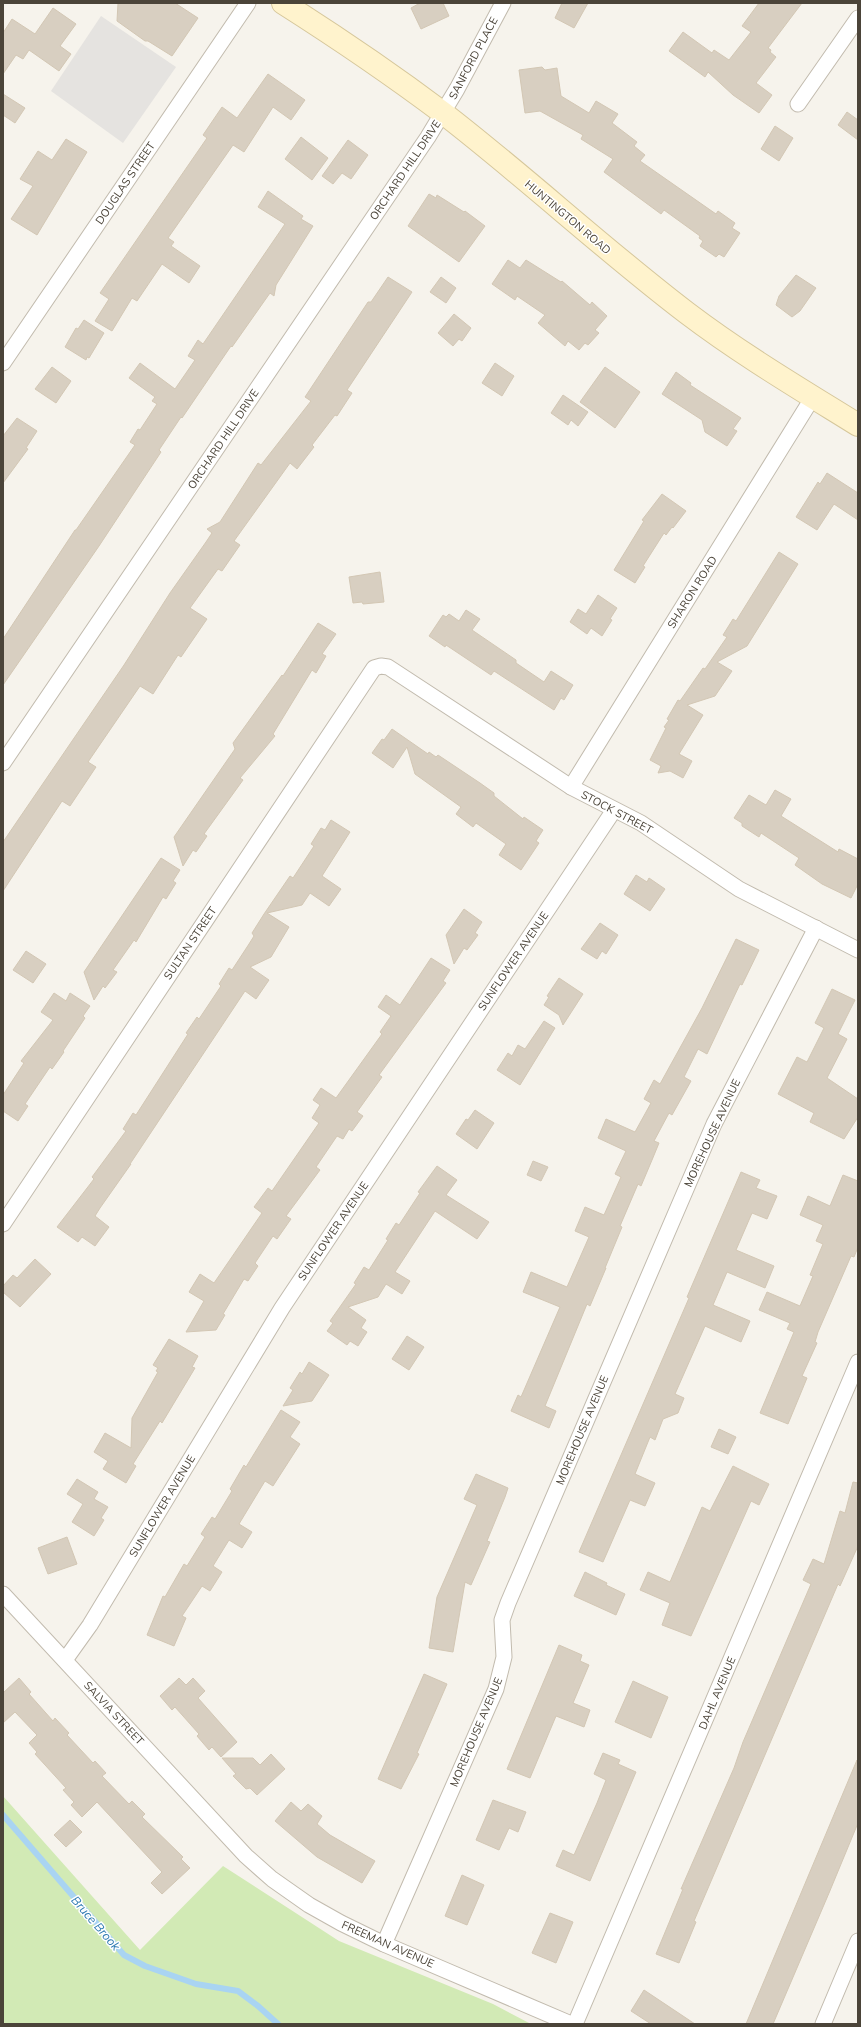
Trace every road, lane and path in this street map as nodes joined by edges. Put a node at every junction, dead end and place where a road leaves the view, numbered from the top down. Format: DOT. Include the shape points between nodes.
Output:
graph roads {
  1 [pos="248,3"];
  2 [pos="283,3"];
  3 [pos="503,3"];
  4 [pos="858,18"];
  5 [pos="798,104"];
  6 [pos="443,114"];
  7 [pos="3,363"];
  8 [pos="813,397"];
  9 [pos="858,425"];
  10 [pos="381,666"];
  11 [pos="3,763"];
  12 [pos="571,787"];
  13 [pos="614,810"];
  14 [pos="816,928"];
  15 [pos="858,950"];
  16 [pos="3,1224"];
  17 [pos="858,1362"];
  18 [pos="3,1594"];
  19 [pos="64,1660"];
  20 [pos="224,1832"];
  21 [pos="858,1941"];
  22 [pos="384,1944"];
  23 [pos="571,2024"];
  24 [pos="575,2024"];
  25 [pos="823,2024"];
  1 -- 7 [label="street, DOUGLAS STREET"];
  2 -- 6 [label="main road, HUNTINGTON ROAD" via="328,31"];
  3 -- 6 [label="street, SANFORD PLACE"];
  4 -- 5 [label="street"];
  6 -- 8 [label="main road, HUNTINGTON ROAD" via="629,268 689,314"];
  6 -- 11 [label="street, ORCHARD HILL DRIVE"];
  8 -- 9 [label="main road, HUNTINGTON ROAD"];
  8 -- 12 [label="street, SHARON ROAD"];
  10 -- 12 [label="street, STOCK STREET" via="399,674"];
  10 -- 16 [label="street, SULTAN STREET" via="374,668 368,676"];
  12 -- 13 [label="street, STOCK STREET"];
  13 -- 14 [label="street, STOCK STREET" via="641,823 740,889"];
  13 -- 19 [label="street, SUNFLOWER AVENUE" via="282,1308 90,1625"];
  14 -- 15 [label="street, STOCK STREET"];
  14 -- 22 [label="street, MOREHOUSE AVENUE" via="714,1124 508,1603 502,1620 504,1657 496,1689"];
  17 -- 24 [label="street, DAHL AVENUE"];
  18 -- 19 [label="street, SALVIA STREET"];
  19 -- 20 [label="street, SALVIA STREET"];
  20 -- 22 [label="street, FREEMAN AVENUE" via="272,1879 303,1901 340,1923"];
  21 -- 25 [label="street"];
  22 -- 23 [label="street, FREEMAN AVENUE"];
}
